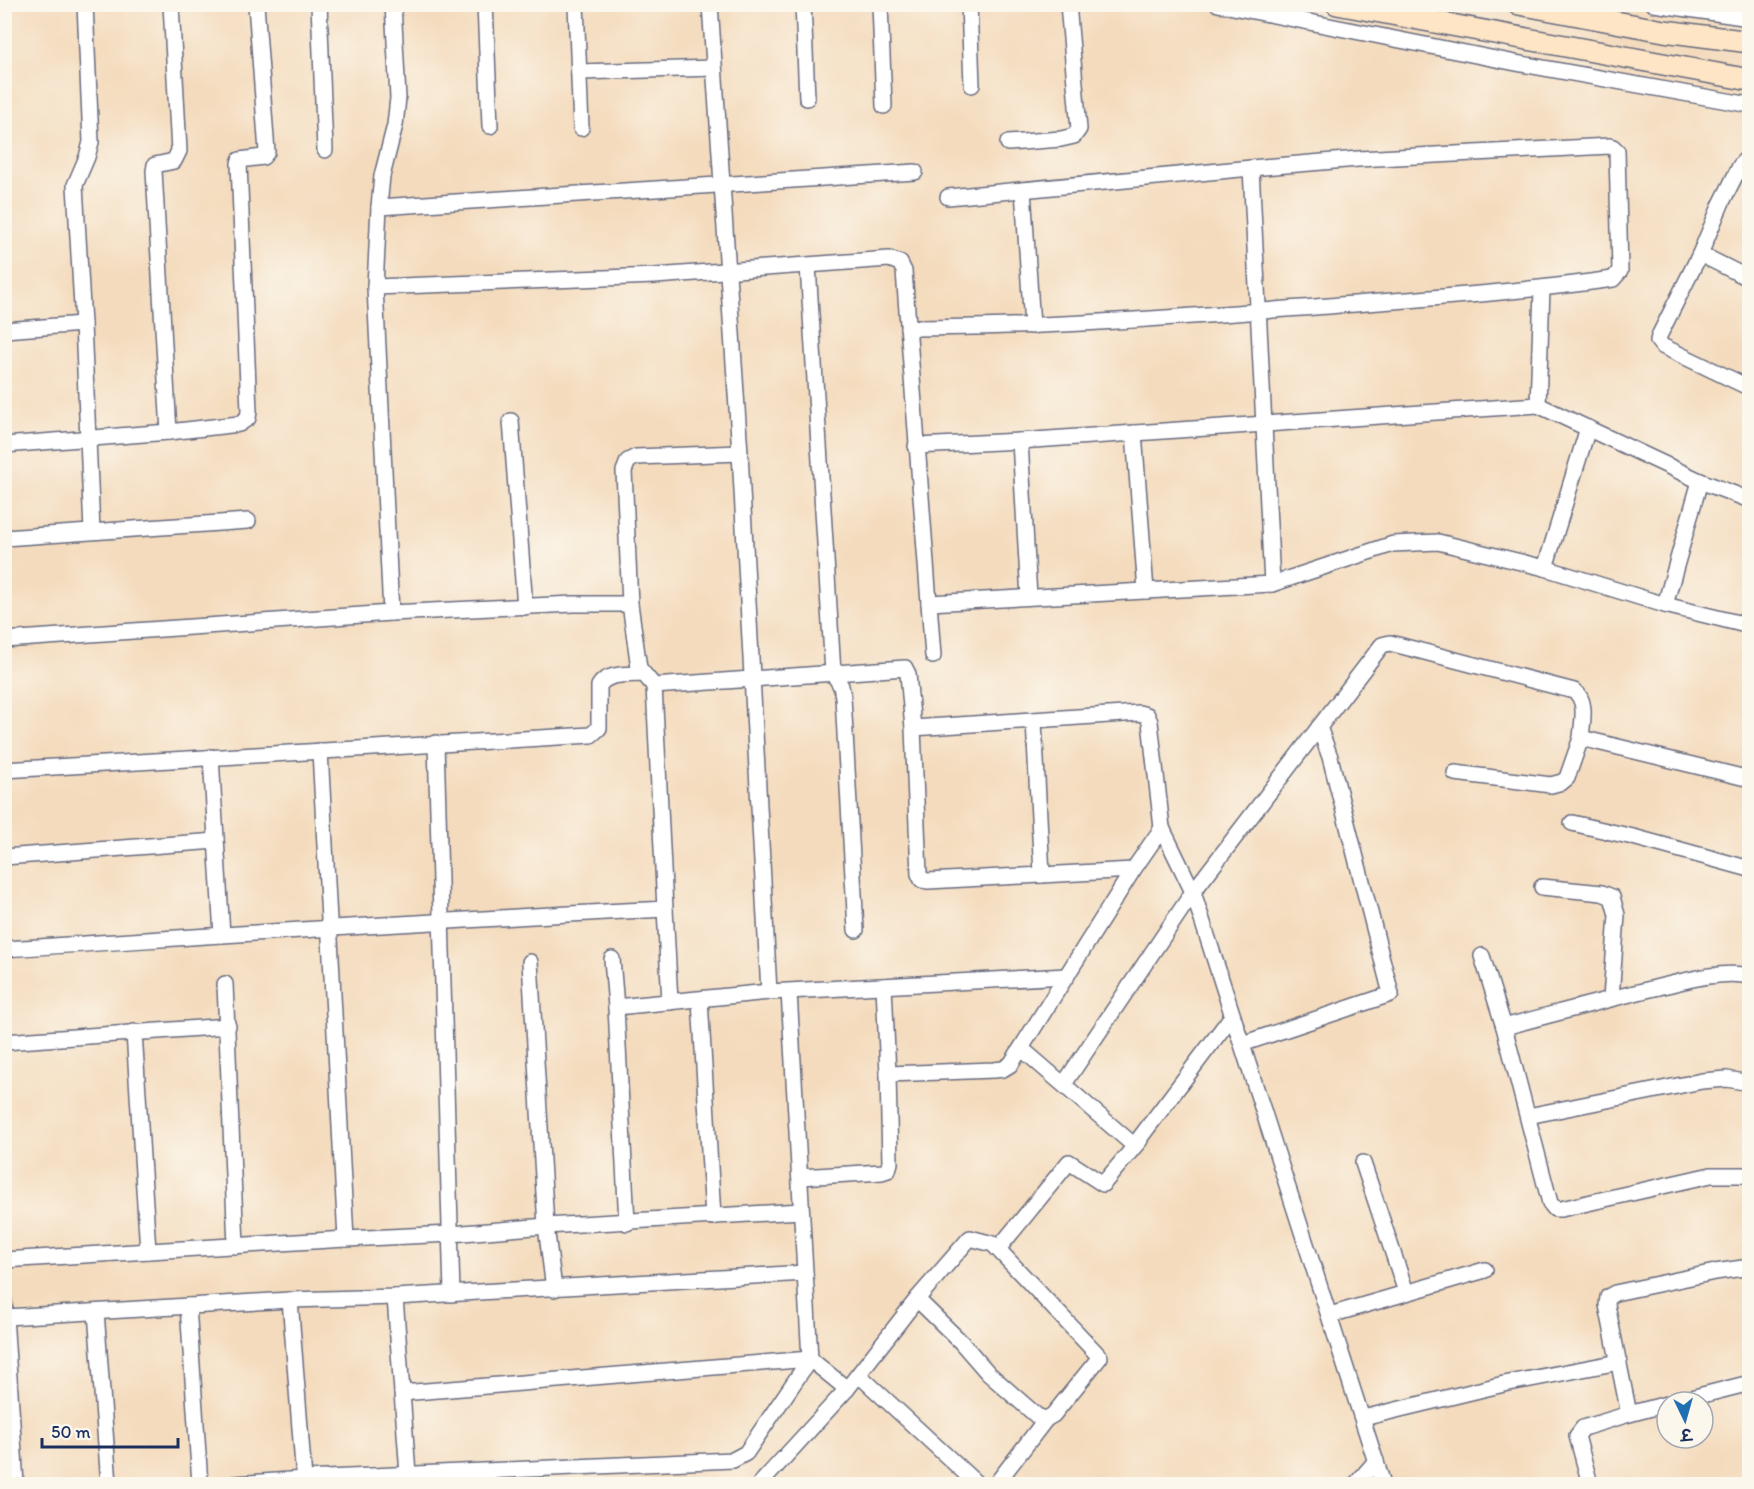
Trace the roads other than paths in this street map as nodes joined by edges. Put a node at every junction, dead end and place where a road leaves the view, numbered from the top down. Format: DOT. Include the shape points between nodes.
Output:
graph roads {
  1 [pos="85,4"];
  2 [pos="171,4"];
  3 [pos="256,4"];
  4 [pos="319,4"];
  5 [pos="393,4"];
  6 [pos="484,4"];
  7 [pos="576,4"];
  8 [pos="710,4"];
  9 [pos="803,4"];
  10 [pos="880,4"];
  11 [pos="969,4"];
  12 [pos="1068,4"];
  13 [pos="1218,4"];
  14 [pos="1337,4"];
  15 [pos="1520,4"];
  16 [pos="1654,4"];
  17 [pos="1749,18"];
  18 [pos="1749,42"];
  19 [pos="714,68"];
  20 [pos="579,72"];
  21 [pos="1749,80"];
  22 [pos="972,85"];
  23 [pos="807,98"];
  24 [pos="1749,105"];
  25 [pos="884,106"];
  26 [pos="490,126"];
  27 [pos="581,128"];
  28 [pos="1008,143"];
  29 [pos="325,150"];
  30 [pos="1749,162"];
  31 [pos="1251,168"];
  32 [pos="915,172"];
  33 [pos="721,184"];
  34 [pos="1023,190"];
  35 [pos="948,197"];
  36 [pos="379,207"];
  37 [pos="1700,254"];
  38 [pos="808,266"];
  39 [pos="727,272"];
  40 [pos="1749,279"];
  41 [pos="375,287"];
  42 [pos="1542,289"];
  43 [pos="1258,311"];
  44 [pos="83,324"];
  45 [pos="1032,326"];
  46 [pos="908,328"];
  47 [pos="4,330"];
  48 [pos="1749,388"];
  49 [pos="1538,405"];
  50 [pos="511,421"];
  51 [pos="1264,423"];
  52 [pos="1588,428"];
  53 [pos="169,432"];
  54 [pos="1134,433"];
  55 [pos="87,439"];
  56 [pos="1020,441"];
  57 [pos="4,445"];
  58 [pos="916,446"];
  59 [pos="740,453"];
  60 [pos="1700,481"];
  61 [pos="1749,500"];
  62 [pos="248,521"];
  63 [pos="92,531"];
  64 [pos="4,538"];
  65 [pos="1545,568"];
  66 [pos="1272,584"];
  67 [pos="1146,591"];
  68 [pos="1029,597"];
  69 [pos="929,603"];
  70 [pos="630,604"];
  71 [pos="1665,605"];
  72 [pos="525,607"];
  73 [pos="391,613"];
  74 [pos="1749,626"];
  75 [pos="4,640"];
  76 [pos="933,656"];
  77 [pos="833,673"];
  78 [pos="643,674"];
  79 [pos="752,680"];
  80 [pos="654,686"];
  81 [pos="1034,721"];
  82 [pos="1320,727"];
  83 [pos="913,728"];
  84 [pos="1581,738"];
  85 [pos="436,743"];
  86 [pos="320,751"];
  87 [pos="211,757"];
  88 [pos="4,770"];
  89 [pos="1455,773"];
  90 [pos="1749,779"];
  91 [pos="1572,823"];
  92 [pos="1162,828"];
  93 [pos="216,840"];
  94 [pos="4,857"];
  95 [pos="1749,869"];
  96 [pos="1133,870"];
  97 [pos="1042,875"];
  98 [pos="1542,887"];
  99 [pos="1193,892"];
  100 [pos="665,909"];
  101 [pos="441,920"];
  102 [pos="330,930"];
  103 [pos="856,930"];
  104 [pos="222,935"];
  105 [pos="4,949"];
  106 [pos="1482,956"];
  107 [pos="612,959"];
  108 [pos="530,962"];
  109 [pos="1067,976"];
  110 [pos="1749,976"];
  111 [pos="225,984"];
  112 [pos="884,986"];
  113 [pos="769,992"];
  114 [pos="789,992"];
  115 [pos="1611,998"];
  116 [pos="700,1000"];
  117 [pos="670,1002"];
  118 [pos="616,1007"];
  119 [pos="1232,1016"];
  120 [pos="228,1026"];
  121 [pos="1504,1027"];
  122 [pos="134,1032"];
  123 [pos="4,1042"];
  124 [pos="1242,1044"];
  125 [pos="1022,1049"];
  126 [pos="888,1074"];
  127 [pos="1749,1083"];
  128 [pos="1064,1084"];
  129 [pos="1528,1116"];
  130 [pos="1140,1140"];
  131 [pos="1363,1163"];
  132 [pos="1749,1174"];
  133 [pos="800,1177"];
  134 [pos="801,1211"];
  135 [pos="713,1217"];
  136 [pos="627,1222"];
  137 [pos="546,1226"];
  138 [pos="451,1234"];
  139 [pos="346,1239"];
  140 [pos="236,1246"];
  141 [pos="998,1250"];
  142 [pos="148,1251"];
  143 [pos="4,1260"];
  144 [pos="1749,1267"];
  145 [pos="1485,1270"];
  146 [pos="805,1273"];
  147 [pos="554,1288"];
  148 [pos="1406,1292"];
  149 [pos="453,1294"];
  150 [pos="395,1297"];
  151 [pos="917,1299"];
  152 [pos="290,1300"];
  153 [pos="4,1301"];
  154 [pos="188,1306"];
  155 [pos="96,1312"];
  156 [pos="1330,1315"];
  157 [pos="6,1317"];
  158 [pos="810,1359"];
  159 [pos="1619,1362"];
  160 [pos="859,1375"];
  161 [pos="1749,1383"];
  162 [pos="847,1389"];
  163 [pos="1715,1392"];
  164 [pos="402,1393"];
  165 [pos="1655,1407"];
  166 [pos="1629,1414"];
  167 [pos="1363,1418"];
  168 [pos="1046,1419"];
  169 [pos="1376,1461"];
  170 [pos="408,1474"];
  171 [pos="304,1479"];
  172 [pos="16,1485"];
  173 [pos="109,1485"];
  174 [pos="200,1485"];
  175 [pos="234,1485"];
  176 [pos="760,1485"];
  177 [pos="977,1485"];
  178 [pos="996,1485"];
  179 [pos="1356,1485"];
  180 [pos="1383,1485"];
  181 [pos="1590,1485"];
  1 -- 44 [label="street" via="91,142 75,185"];
  2 -- 53 [label="street" via="179,151 174,161 155,165 154,171"];
  3 -- 53 [label="street" via="267,152 263,157 244,158 239,163 248,418 239,424"];
  4 -- 29 [label="street"];
  5 -- 36 [label="street" via="398,98"];
  6 -- 26 [label="street"];
  7 -- 20 [label="street"];
  8 -- 19 [label="street"];
  9 -- 23 [label="street"];
  10 -- 25 [label="street"];
  11 -- 22 [label="street"];
  12 -- 28 [label="street" via="1079,129 1074,136 1061,139"];
  13 -- 24 [label="street"];
  14 -- 21 [label="street"];
  15 -- 18 [label="street" via="1664,31"];
  16 -- 17 [label="street"];
  19 -- 20 [label="street"];
  19 -- 33 [label="street"];
  20 -- 27 [label="street"];
  30 -- 37 [label="street" via="1740,166"];
  31 -- 34 [label="street"];
  31 -- 42 [label="street" via="1613,147 1617,151 1618,276"];
  31 -- 43 [label="street"];
  32 -- 33 [label="street"];
  33 -- 36 [label="street"];
  33 -- 39 [label="street"];
  34 -- 35 [label="street"];
  34 -- 45 [label="street"];
  36 -- 41 [label="street"];
  37 -- 40 [label="street"];
  37 -- 48 [label="street" via="1658,341"];
  38 -- 39 [label="street"];
  38 -- 46 [label="street" via="889,259 900,263"];
  38 -- 77 [label="street"];
  39 -- 41 [label="street"];
  39 -- 59 [label="street"];
  41 -- 73 [label="street"];
  42 -- 43 [label="street"];
  42 -- 49 [label="street"];
  43 -- 45 [label="street"];
  43 -- 51 [label="street"];
  44 -- 47 [label="street"];
  44 -- 55 [label="street"];
  45 -- 46 [label="street"];
  46 -- 58 [label="street"];
  49 -- 51 [label="street"];
  49 -- 52 [label="street"];
  50 -- 72 [label="street"];
  51 -- 54 [label="street"];
  51 -- 66 [label="street"];
  52 -- 60 [label="street"];
  52 -- 65 [label="street"];
  53 -- 55 [label="street"];
  54 -- 56 [label="street"];
  54 -- 67 [label="street"];
  55 -- 57 [label="street"];
  55 -- 63 [label="street"];
  56 -- 58 [label="street"];
  56 -- 68 [label="street"];
  58 -- 69 [label="street"];
  59 -- 70 [label="street" via="636,457 628,461 624,471"];
  59 -- 79 [label="street"];
  60 -- 61 [label="street"];
  60 -- 71 [label="street"];
  62 -- 63 [label="street"];
  63 -- 64 [label="street"];
  65 -- 66 [label="street" via="1438,542 1409,543 1371,550"];
  65 -- 71 [label="street"];
  66 -- 67 [label="street"];
  67 -- 68 [label="street"];
  68 -- 69 [label="street"];
  69 -- 76 [label="street"];
  70 -- 72 [label="street"];
  70 -- 78 [label="street"];
  71 -- 74 [label="street"];
  72 -- 73 [label="street"];
  73 -- 75 [label="street"];
  77 -- 79 [label="street"];
  77 -- 83 [label="street" via="905,668"];
  77 -- 103 [label="street" via="843,697"];
  78 -- 80 [label="street"];
  78 -- 85 [label="street" via="602,680 599,728 591,735"];
  79 -- 80 [label="street"];
  79 -- 113 [label="street"];
  80 -- 100 [label="street"];
  81 -- 83 [label="street"];
  81 -- 92 [label="street" via="1147,715"];
  81 -- 97 [label="street"];
  82 -- 84 [label="street" via="1376,651 1390,643 1574,691 1582,701"];
  82 -- 99 [label="street"];
  82 -- 124 [label="street" via="1391,994"];
  83 -- 97 [label="street" via="922,880"];
  84 -- 89 [label="street" via="1567,778 1562,782 1551,785"];
  84 -- 90 [label="street"];
  85 -- 86 [label="street"];
  85 -- 101 [label="street"];
  86 -- 87 [label="street"];
  86 -- 102 [label="street"];
  87 -- 88 [label="street"];
  87 -- 93 [label="street"];
  91 -- 95 [label="street"];
  92 -- 96 [label="street"];
  92 -- 99 [label="street"];
  93 -- 94 [label="street"];
  93 -- 104 [label="street"];
  96 -- 97 [label="street"];
  96 -- 109 [label="street"];
  98 -- 115 [label="street" via="1612,897 1617,915"];
  99 -- 119 [label="street"];
  99 -- 128 [label="street"];
  100 -- 101 [label="street"];
  100 -- 117 [label="street"];
  101 -- 102 [label="street"];
  101 -- 138 [label="street"];
  102 -- 104 [label="street"];
  102 -- 139 [label="street"];
  104 -- 105 [label="street"];
  106 -- 121 [label="street"];
  107 -- 118 [label="street"];
  108 -- 137 [label="street"];
  109 -- 112 [label="street"];
  109 -- 125 [label="street"];
  110 -- 115 [label="street" via="1707,976"];
  111 -- 120 [label="street"];
  112 -- 114 [label="street"];
  112 -- 126 [label="street"];
  113 -- 114 [label="street"];
  113 -- 116 [label="street"];
  114 -- 133 [label="street"];
  115 -- 121 [label="street"];
  116 -- 117 [label="street"];
  116 -- 135 [label="street"];
  117 -- 118 [label="street"];
  118 -- 136 [label="street"];
  119 -- 124 [label="street"];
  119 -- 130 [label="street"];
  120 -- 122 [label="street"];
  120 -- 140 [label="street"];
  121 -- 129 [label="street"];
  122 -- 123 [label="street"];
  122 -- 142 [label="street"];
  124 -- 156 [label="street"];
  125 -- 126 [label="street" via="1003,1069"];
  125 -- 128 [label="street"];
  126 -- 133 [label="street" via="888,1170"];
  127 -- 129 [label="street" via="1727,1079 1702,1082"];
  128 -- 130 [label="street" via="1130,1142"];
  129 -- 132 [label="street" via="1550,1203 1555,1209 1712,1175"];
  130 -- 141 [label="street" via="1103,1184 1069,1162"];
  131 -- 148 [label="street"];
  133 -- 134 [label="street"];
  134 -- 135 [label="street"];
  134 -- 146 [label="street"];
  135 -- 136 [label="street"];
  136 -- 137 [label="street"];
  137 -- 138 [label="street"];
  137 -- 147 [label="street"];
  138 -- 139 [label="street"];
  138 -- 149 [label="street"];
  139 -- 140 [label="street"];
  140 -- 142 [label="street"];
  141 -- 151 [label="street" via="993,1244 970,1238"];
  141 -- 168 [label="street" via="1100,1357"];
  142 -- 143 [label="street"];
  144 -- 159 [label="street" via="1608,1297"];
  145 -- 148 [label="street"];
  146 -- 147 [label="street"];
  146 -- 158 [label="street"];
  147 -- 149 [label="street"];
  148 -- 156 [label="street"];
  149 -- 150 [label="street"];
  150 -- 152 [label="street"];
  150 -- 164 [label="street"];
  151 -- 160 [label="street"];
  151 -- 168 [label="street" via="988,1373 1037,1416"];
  152 -- 154 [label="street"];
  152 -- 171 [label="street"];
  153 -- 157 [label="street"];
  154 -- 155 [label="street"];
  154 -- 174 [label="street"];
  155 -- 157 [label="street"];
  155 -- 173 [label="street"];
  156 -- 167 [label="street"];
  157 -- 172 [label="street"];
  158 -- 162 [label="street"];
  158 -- 164 [label="street"];
  158 -- 170 [label="street" via="746,1453 733,1460"];
  159 -- 166 [label="street"];
  159 -- 167 [label="street"];
  160 -- 162 [label="street"];
  160 -- 177 [label="street"];
  161 -- 163 [label="street"];
  162 -- 176 [label="street"];
  164 -- 170 [label="street"];
  165 -- 166 [label="street"];
  166 -- 181 [label="street" via="1578,1432"];
  167 -- 169 [label="street"];
  168 -- 178 [label="street"];
  169 -- 179 [label="street"];
  169 -- 180 [label="street"];
  170 -- 171 [label="street"];
  171 -- 175 [label="street"];
}
